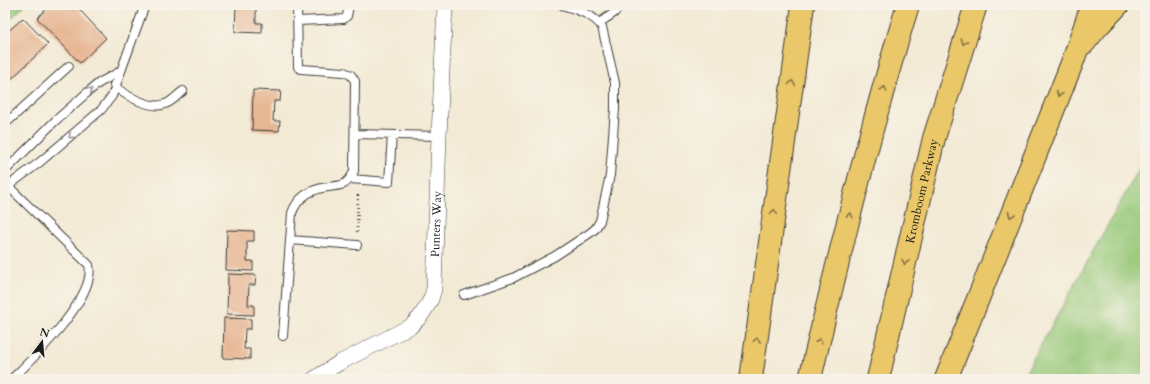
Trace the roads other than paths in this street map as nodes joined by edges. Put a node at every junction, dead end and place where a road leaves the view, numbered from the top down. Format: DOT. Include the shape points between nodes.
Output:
graph roads {
  1 [pos="145,5"];
  2 [pos="298,5"];
  3 [pos="349,5"];
  4 [pos="445,5"];
  5 [pos="562,5"];
  6 [pos="621,5"];
  7 [pos="803,5"];
  8 [pos="908,5"];
  9 [pos="976,5"];
  10 [pos="1092,5"];
  11 [pos="1118,5"];
  12 [pos="298,20"];
  13 [pos="599,23"];
  14 [pos="1074,58"];
  15 [pos="69,66"];
  16 [pos="121,71"];
  17 [pos="107,79"];
  18 [pos="116,88"];
  19 [pos="183,91"];
  20 [pos="5,124"];
  21 [pos="355,134"];
  22 [pos="392,135"];
  23 [pos="439,136"];
  24 [pos="5,171"];
  25 [pos="350,179"];
  26 [pos="6,185"];
  27 [pos="290,240"];
  28 [pos="357,245"];
  29 [pos="464,294"];
  30 [pos="283,336"];
  31 [pos="5,374"];
  32 [pos="11,379"];
  33 [pos="314,379"];
  34 [pos="752,379"];
  35 [pos="810,379"];
  36 [pos="878,379"];
  37 [pos="946,379"];
  1 -- 16 [label="lane"];
  2 -- 12 [label="lane"];
  3 -- 12 [label="lane" via="344,19"];
  4 -- 23 [label="street, Punters Way"];
  5 -- 13 [label="lane" via="589,15"];
  6 -- 13 [label="lane"];
  34 -- 7 [label="highway, one-way"];
  35 -- 8 [label="highway, one-way" via="859,178"];
  9 -- 36 [label="highway, Kromboom Parkway, one-way" via="934,138"];
  10 -- 14 [label="highway"];
  11 -- 14 [label="highway" via="1097,27"];
  12 -- 21 [label="lane" via="298,67 344,72 354,79"];
  13 -- 29 [label="lane" via="615,83 615,96 610,175 598,226 555,256 513,278"];
  14 -- 37 [label="highway, one-way"];
  15 -- 20 [label="lane"];
  16 -- 17 [label="lane"];
  16 -- 18 [label="lane"];
  17 -- 18 [label="lane"];
  24 -- 17 [label="lane, one-way" via="55,120"];
  18 -- 19 [label="lane" via="133,98 161,106"];
  18 -- 26 [label="lane, one-way" via="101,110 40,162"];
  21 -- 22 [label="lane"];
  21 -- 25 [label="lane" via="354,172"];
  22 -- 23 [label="lane"];
  22 -- 25 [label="lane" via="390,182"];
  23 -- 33 [label="street, Punters Way" via="436,265 431,299 411,326 339,363"];
  25 -- 27 [label="lane" via="343,184 308,192 301,198 292,213"];
  26 -- 32 [label="lane" via="89,265 90,270 90,279 72,312 43,347"];
  27 -- 28 [label="lane"];
  27 -- 30 [label="lane"];
  31 -- 32 [label="lane"];
}
